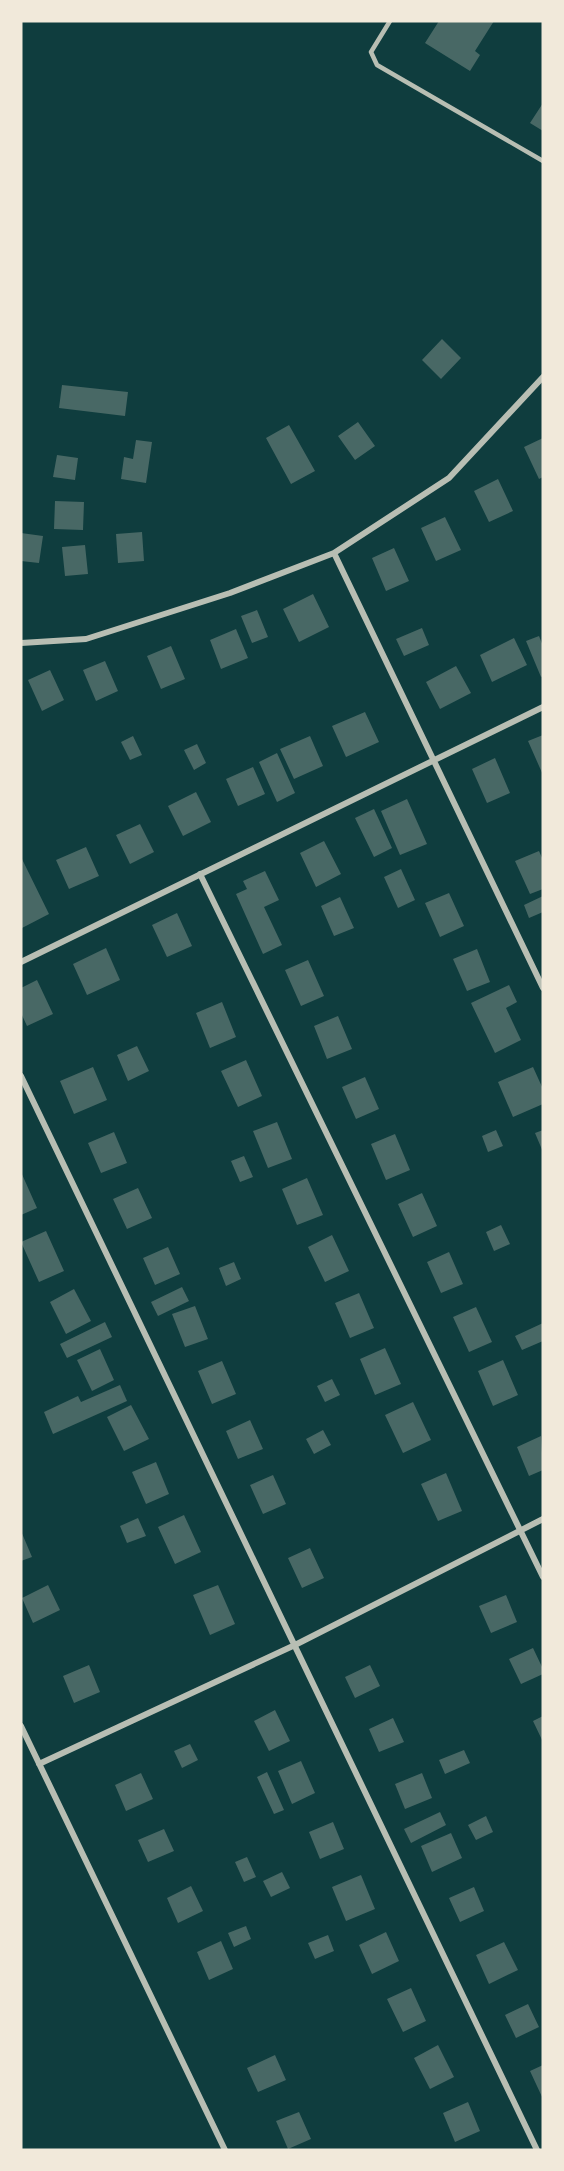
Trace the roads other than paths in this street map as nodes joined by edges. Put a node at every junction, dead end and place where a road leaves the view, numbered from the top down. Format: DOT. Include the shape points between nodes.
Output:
graph roads {
  1 [pos="390,21"];
  2 [pos="543,161"];
  3 [pos="543,377"];
  4 [pos="334,553"];
  5 [pos="21,644"];
  6 [pos="543,707"];
  7 [pos="434,760"];
  8 [pos="200,874"];
  9 [pos="21,962"];
  10 [pos="543,988"];
  11 [pos="21,1076"];
  12 [pos="543,1519"];
  13 [pos="521,1530"];
  14 [pos="543,1577"];
  15 [pos="295,1645"];
  16 [pos="21,1726"];
  17 [pos="39,1764"];
  18 [pos="225,2150"];
  19 [pos="537,2150"];
  1 -- 2 [label="lane" via="371,52 377,65"];
  3 -- 4 [label="street" via="449,478"];
  4 -- 5 [label="street" via="230,593 86,639"];
  4 -- 7 [label="street"];
  6 -- 7 [label="street"];
  7 -- 8 [label="street"];
  7 -- 10 [label="street"];
  8 -- 9 [label="street"];
  8 -- 13 [label="street"];
  11 -- 15 [label="street"];
  12 -- 13 [label="street"];
  13 -- 14 [label="street"];
  13 -- 15 [label="street"];
  15 -- 17 [label="street"];
  15 -- 19 [label="street"];
  16 -- 17 [label="street"];
  17 -- 18 [label="street"];
}
